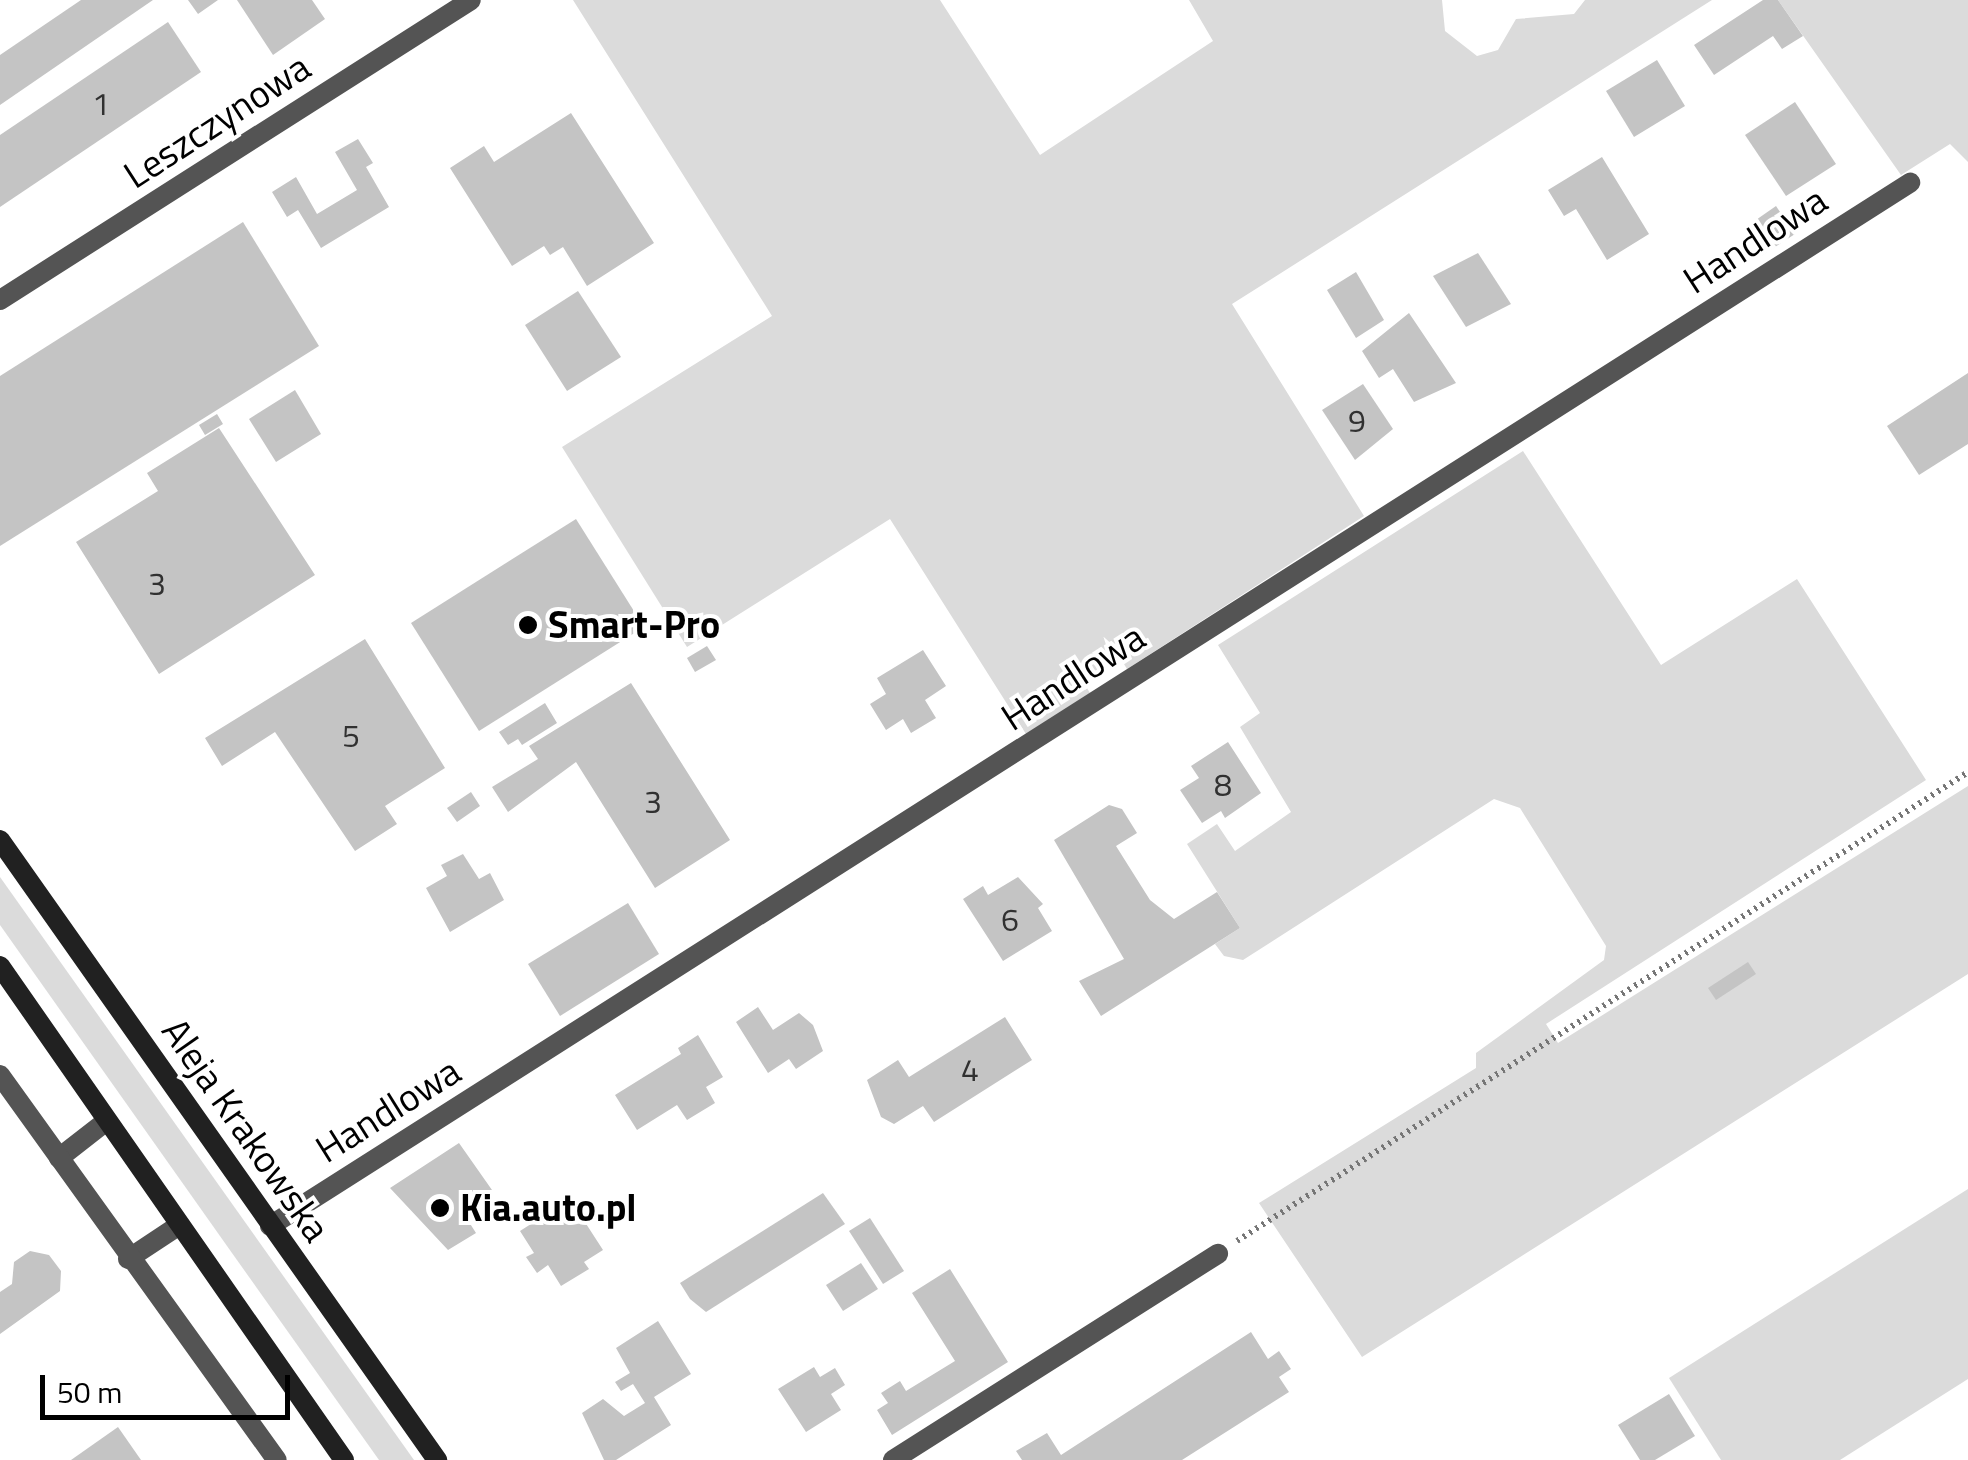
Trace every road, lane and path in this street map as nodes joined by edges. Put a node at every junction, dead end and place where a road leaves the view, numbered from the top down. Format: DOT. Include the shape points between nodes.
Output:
graph roads {
  1 [pos="471,0"];
  2 [pos="1910,183"];
  3 [pos="0,300"];
  4 [pos="1968,772"];
  5 [pos="0,840"];
  6 [pos="0,966"];
  7 [pos="0,1075"];
  8 [pos="105,1122"];
  9 [pos="59,1158"];
  10 [pos="178,1226"];
  11 [pos="270,1226"];
  12 [pos="1218,1254"];
  13 [pos="128,1258"];
  14 [pos="277,1460"];
  15 [pos="344,1460"];
  16 [pos="437,1460"];
  17 [pos="893,1460"];
  1 -- 3 [label="street, Leszczynowa"];
  2 -- 11 [label="street, Handlowa"];
  4 -- 12 [label="path"];
  5 -- 11 [label="main road, Aleja Krakowska"];
  6 -- 8 [label="main road"];
  7 -- 9 [label="street"];
  8 -- 9 [label="street"];
  8 -- 10 [label="main road"];
  9 -- 13 [label="street"];
  10 -- 13 [label="street"];
  10 -- 15 [label="main road"];
  11 -- 16 [label="main road, Aleja Krakowska"];
  12 -- 17 [label="street"];
  13 -- 14 [label="street"];
}
